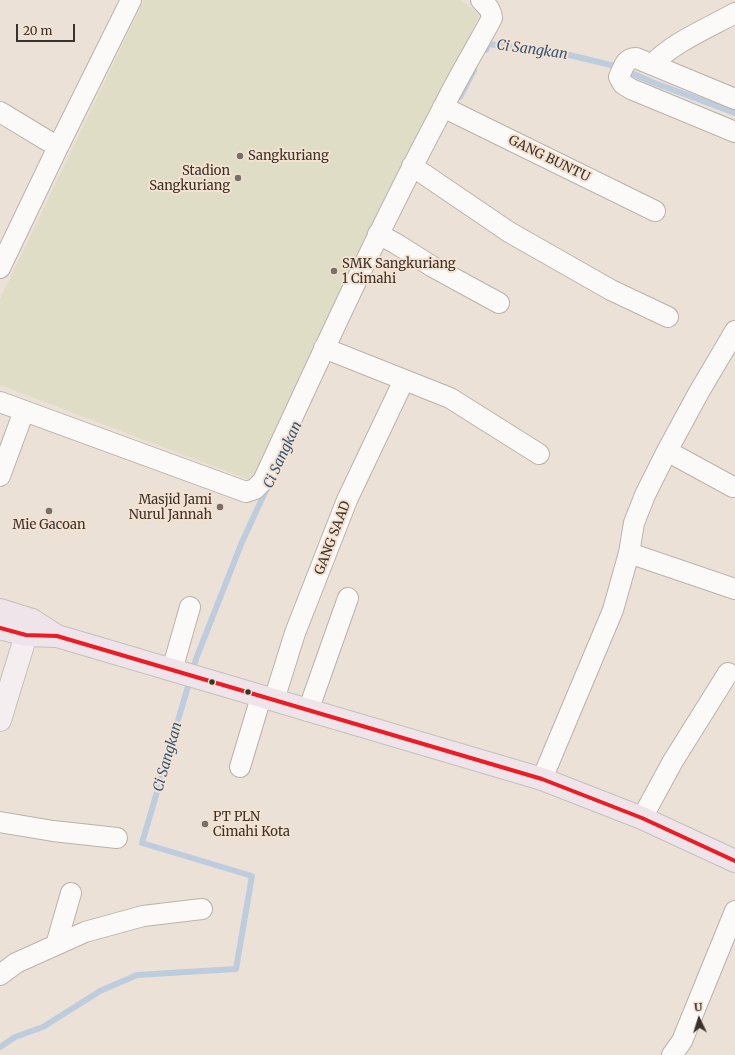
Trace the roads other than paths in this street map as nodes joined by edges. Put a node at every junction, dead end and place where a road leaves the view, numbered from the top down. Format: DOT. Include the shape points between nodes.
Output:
graph roads {
  1 [pos="132,0"];
  2 [pos="481,0"];
  3 [pos="735,13"];
  4 [pos="652,65"];
  5 [pos="735,99"];
  6 [pos="443,107"];
  7 [pos="0,112"];
  8 [pos="735,132"];
  9 [pos="58,147"];
  10 [pos="412,166"];
  11 [pos="655,211"];
  12 [pos="378,234"];
  13 [pos="0,268"];
  14 [pos="499,303"];
  15 [pos="668,317"];
  16 [pos="735,331"];
  17 [pos="328,350"];
  18 [pos="404,380"];
  19 [pos="0,402"];
  20 [pos="24,411"];
  21 [pos="667,451"];
  22 [pos="539,454"];
  23 [pos="0,476"];
  24 [pos="733,487"];
  25 [pos="629,553"];
  26 [pos="735,589"];
  27 [pos="348,598"];
  28 [pos="190,607"];
  29 [pos="0,610"];
  30 [pos="0,628"];
  31 [pos="29,628"];
  32 [pos="728,673"];
  33 [pos="184,674"];
  34 [pos="268,698"];
  35 [pos="308,710"];
  36 [pos="0,720"];
  37 [pos="240,767"];
  38 [pos="542,779"];
  39 [pos="642,818"];
  40 [pos="0,822"];
  41 [pos="117,838"];
  42 [pos="734,859"];
  43 [pos="71,893"];
  44 [pos="202,909"];
  45 [pos="735,911"];
  46 [pos="56,945"];
  47 [pos="0,975"];
  48 [pos="672,1055"];
  1 -- 9 [label="street"];
  2 -- 6 [label="street" via="489,7 492,18"];
  3 -- 4 [label="street" via="672,48"];
  4 -- 5 [label="street"];
  4 -- 8 [label="street" via="631,58 619,77 622,84"];
  6 -- 10 [label="street"];
  6 -- 11 [label="street, GANG BUNTU"];
  7 -- 9 [label="street"];
  9 -- 13 [label="street"];
  10 -- 12 [label="street"];
  10 -- 15 [label="street" via="509,232 610,290"];
  12 -- 14 [label="street"];
  12 -- 17 [label="street"];
  16 -- 21 [label="street"];
  17 -- 18 [label="street"];
  17 -- 20 [label="street" via="263,481 255,489 246,492"];
  18 -- 22 [label="street" via="450,398"];
  18 -- 34 [label="street, GANG SAAD" via="347,500"];
  19 -- 20 [label="street"];
  20 -- 23 [label="street"];
  21 -- 24 [label="street"];
  21 -- 25 [label="street" via="634,523"];
  25 -- 26 [label="street"];
  25 -- 38 [label="street" via="613,610"];
  27 -- 35 [label="street"];
  28 -- 33 [label="street"];
  29 -- 31 [label="highway"];
  30 -- 31 [label="highway"];
  31 -- 33 [label="highway"];
  31 -- 36 [label="main road"];
  32 -- 39 [label="street" via="673,760"];
  33 -- 34 [label="highway"];
  34 -- 35 [label="highway"];
  34 -- 37 [label="street, GANG SAAD"];
  35 -- 38 [label="highway"];
  38 -- 39 [label="highway"];
  39 -- 42 [label="highway"];
  40 -- 41 [label="street"];
  43 -- 46 [label="street"];
  44 -- 46 [label="street" via="143,916 85,932"];
  45 -- 48 [label="street" via="682,1041"];
  46 -- 47 [label="street" via="16,963"];
}
